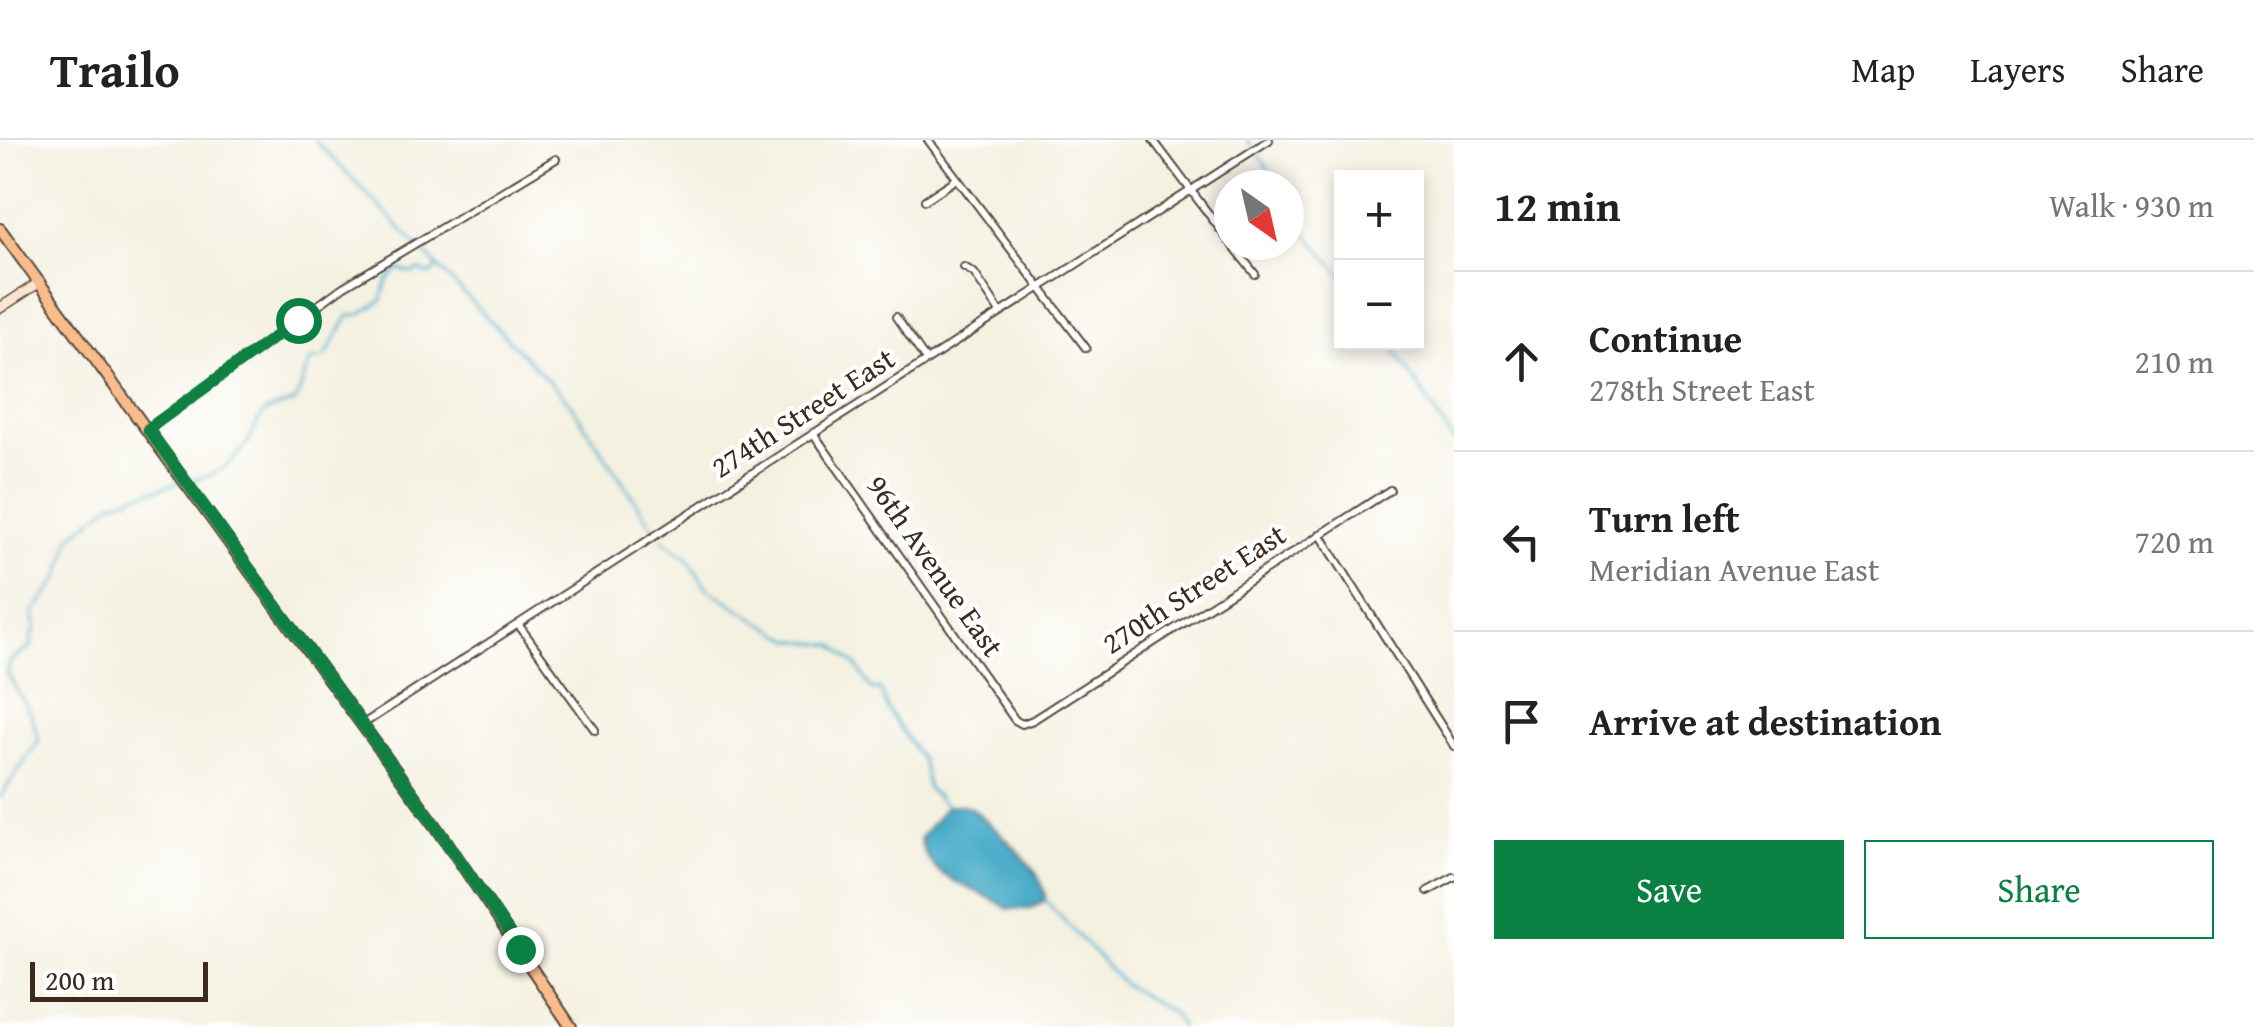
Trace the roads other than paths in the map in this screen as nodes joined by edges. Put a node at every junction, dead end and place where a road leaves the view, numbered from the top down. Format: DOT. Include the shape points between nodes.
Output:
graph roads {
  1 [pos="928,140"];
  2 [pos="1153,140"];
  3 [pos="1270,140"];
  4 [pos="556,159"];
  5 [pos="957,179"];
  6 [pos="1190,190"];
  7 [pos="925,200"];
  8 [pos="1214,221"];
  9 [pos="0,229"];
  10 [pos="1244,260"];
  11 [pos="964,267"];
  12 [pos="1255,274"];
  13 [pos="40,282"];
  14 [pos="1040,287"];
  15 [pos="0,308"];
  16 [pos="1000,312"];
  17 [pos="896,316"];
  18 [pos="1086,348"];
  19 [pos="926,360"];
  20 [pos="148,429"];
  21 [pos="812,433"];
  22 [pos="1390,490"];
  23 [pos="1320,534"];
  24 [pos="518,624"];
  25 [pos="1022,724"];
  26 [pos="362,725"];
  27 [pos="595,730"];
  28 [pos="1454,746"];
  29 [pos="1454,876"];
  30 [pos="1428,892"];
  31 [pos="571,1027"];
  1 -- 5 [label="street"];
  2 -- 6 [label="street"];
  3 -- 6 [label="street, 274th Street East"];
  4 -- 20 [label="street" via="343,287"];
  5 -- 7 [label="street"];
  5 -- 14 [label="street"];
  6 -- 8 [label="street"];
  6 -- 14 [label="street, 274th Street East"];
  9 -- 13 [label="main road"];
  10 -- 12 [label="street"];
  11 -- 16 [label="street"];
  13 -- 15 [label="street"];
  13 -- 20 [label="main road"];
  14 -- 16 [label="street, 274th Street East"];
  14 -- 18 [label="street"];
  16 -- 19 [label="street, 274th Street East"];
  17 -- 19 [label="street"];
  19 -- 21 [label="street, 274th Street East"];
  20 -- 26 [label="main road"];
  21 -- 24 [label="street, 274th Street East"];
  21 -- 25 [label="street, 96th Avenue East"];
  22 -- 23 [label="street, 270th Street East"];
  23 -- 25 [label="street, 270th Street East"];
  23 -- 28 [label="street"];
  24 -- 26 [label="street, 274th Street East"];
  24 -- 27 [label="street"];
  26 -- 31 [label="main road"];
  29 -- 30 [label="street"];
}
